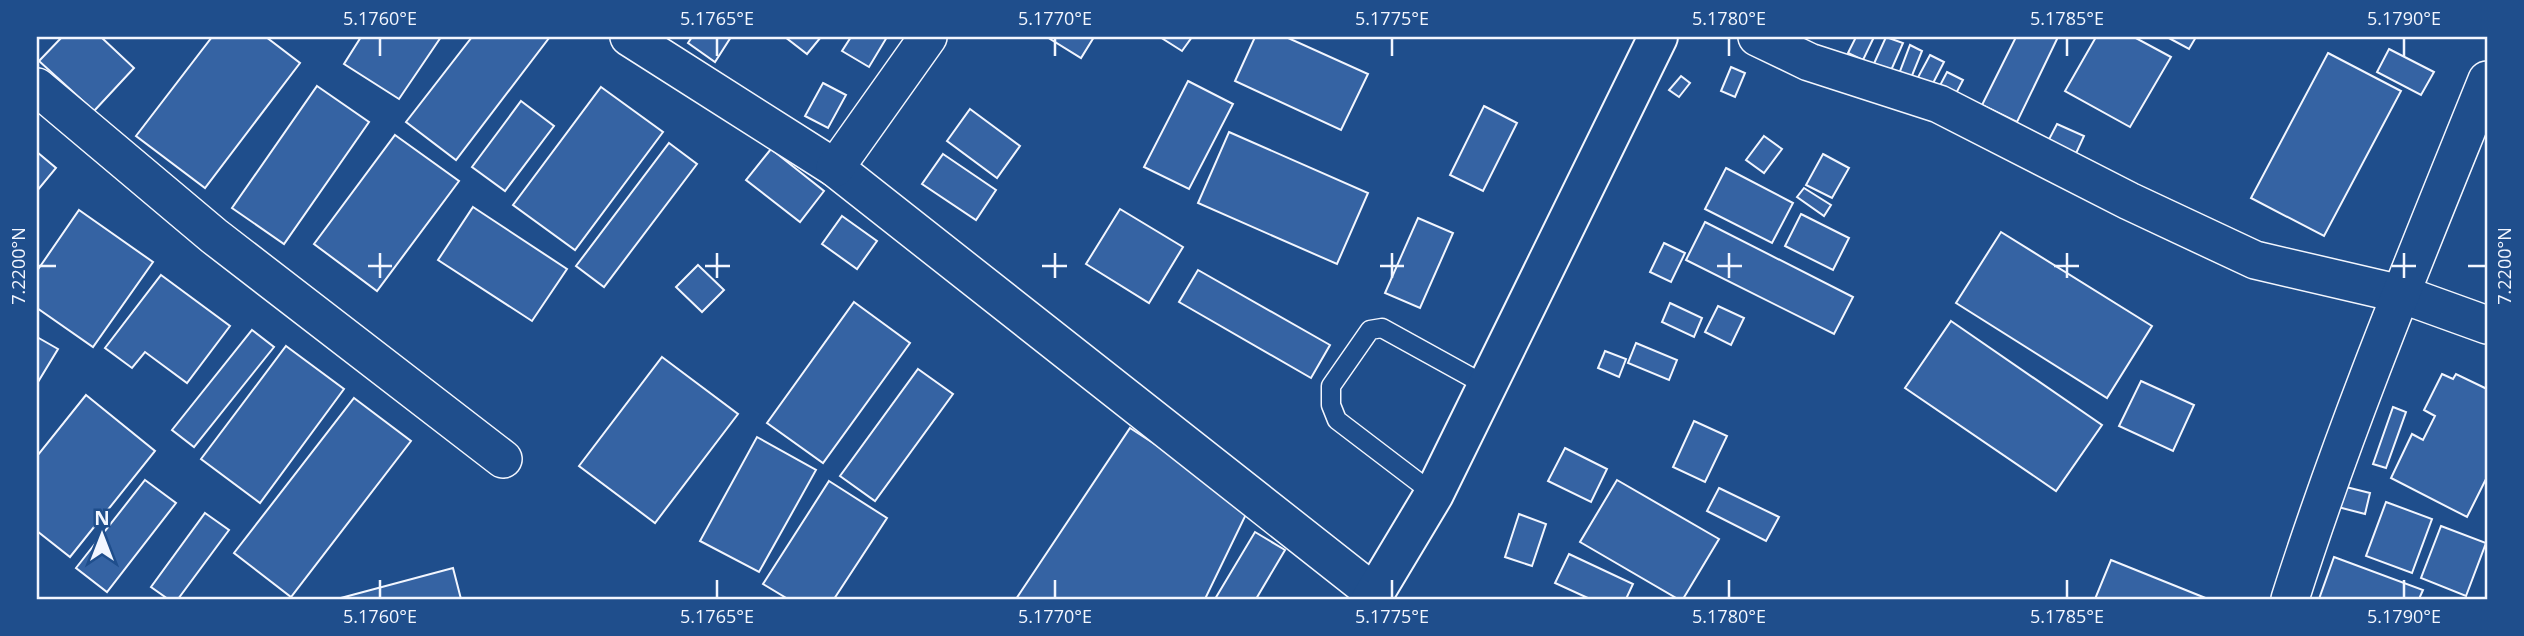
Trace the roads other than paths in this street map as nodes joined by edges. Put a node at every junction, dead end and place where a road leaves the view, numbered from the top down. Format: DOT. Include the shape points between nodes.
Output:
graph roads {
  1 [pos="629,37"];
  2 [pos="928,37"];
  3 [pos="1658,37"];
  4 [pos="1758,37"];
  5 [pos="2487,80"];
  6 [pos="37,87"];
  7 [pos="835,168"];
  8 [pos="2401,294"];
  9 [pos="2487,325"];
  10 [pos="1487,386"];
  11 [pos="503,459"];
  12 [pos="1434,494"];
  13 [pos="1373,596"];
  14 [pos="2290,599"];
  1 -- 7 [label="street"];
  2 -- 7 [label="street"];
  3 -- 10 [label="main road"];
  4 -- 8 [label="street" via="1809,62 1939,104 2255,260"];
  5 -- 8 [label="street"];
  6 -- 11 [label="street" via="214,236"];
  7 -- 13 [label="street"];
  8 -- 9 [label="street"];
  8 -- 14 [label="street"];
  10 -- 12 [label="main road"];
  10 -- 12 [label="lane" via="1382,328 1370,330 1331,386 1337,420"];
  12 -- 13 [label="main road"];
}
